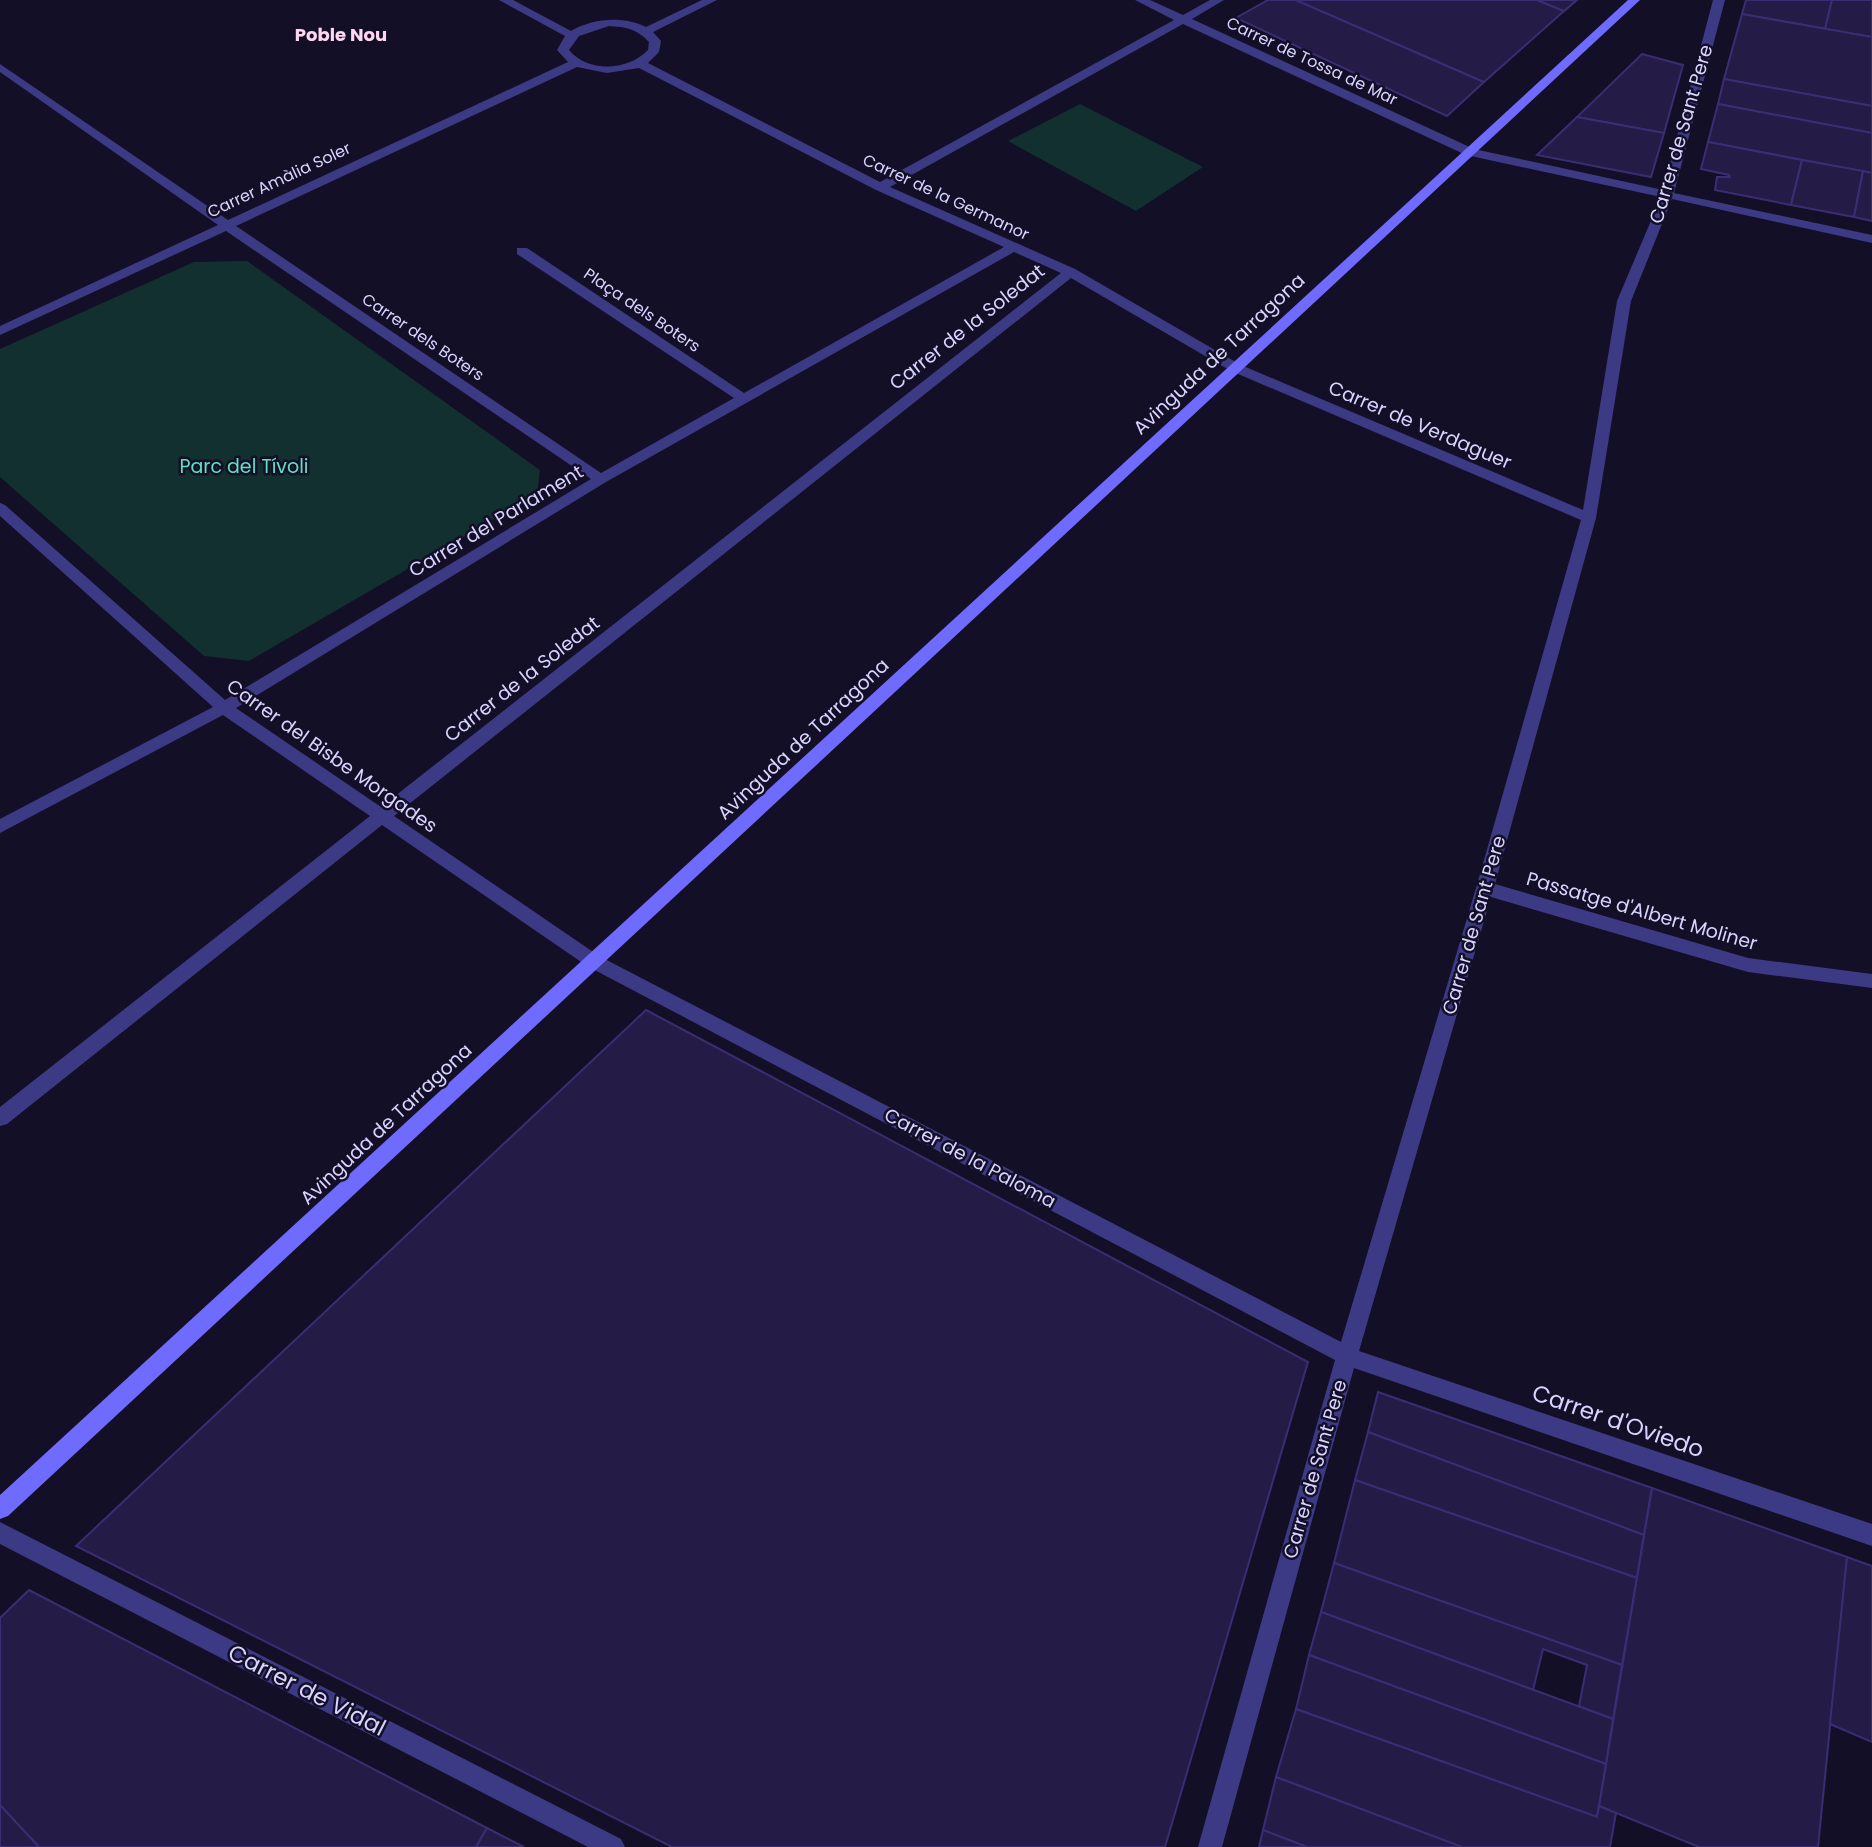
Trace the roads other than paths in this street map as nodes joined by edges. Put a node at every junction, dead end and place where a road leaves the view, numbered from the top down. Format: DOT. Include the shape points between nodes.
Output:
graph roads {
  1 [pos="505,0"];
  2 [pos="711,0"];
  3 [pos="1141,0"];
  4 [pos="1218,0"];
  5 [pos="1634,0"];
  6 [pos="1719,0"];
  7 [pos="1183,18"];
  8 [pos="647,31"];
  9 [pos="571,36"];
  10 [pos="639,63"];
  11 [pos="574,64"];
  12 [pos="0,66"];
  13 [pos="1470,152"];
  14 [pos="880,187"];
  15 [pos="1667,197"];
  16 [pos="225,225"];
  17 [pos="1872,239"];
  18 [pos="1012,248"];
  19 [pos="522,251"];
  20 [pos="1070,272"];
  21 [pos="0,331"];
  22 [pos="1236,368"];
  23 [pos="743,398"];
  24 [pos="601,479"];
  25 [pos="0,508"];
  26 [pos="1590,518"];
  27 [pos="224,708"];
  28 [pos="380,817"];
  29 [pos="0,827"];
  30 [pos="1485,888"];
  31 [pos="593,961"];
  32 [pos="1872,981"];
  33 [pos="0,1118"];
  34 [pos="1347,1356"];
  35 [pos="0,1509"];
  36 [pos="0,1533"];
  37 [pos="1872,1535"];
  38 [pos="614,1847"];
  39 [pos="1210,1847"];
  1 -- 9 [label="street"];
  2 -- 8 [label="street"];
  3 -- 7 [label="street, Carrer de Tossa de Mar"];
  4 -- 7 [label="street"];
  5 -- 13 [label="street, Avinguda de Tarragona"];
  6 -- 15 [label="street, Carrer de Sant Pere"];
  7 -- 13 [label="street, Carrer de Tossa de Mar"];
  7 -- 14 [label="street"];
  8 -- 9 [label="street" via="609,23"];
  8 -- 10 [label="street" via="655,41 653,52"];
  9 -- 11 [label="street" via="563,50"];
  10 -- 11 [label="street" via="606,70"];
  10 -- 14 [label="street, Carrer de la Germanor"];
  11 -- 16 [label="street, Carrer Amàlia Soler"];
  12 -- 16 [label="street, Carrer dels Boters"];
  13 -- 15 [label="street, Carrer de Tossa de Mar"];
  13 -- 22 [label="street, Avinguda de Tarragona"];
  14 -- 18 [label="street, Carrer de la Germanor"];
  15 -- 17 [label="street, Carrer de Tossa de Mar"];
  15 -- 26 [label="street, Carrer de Sant Pere" via="1624,301"];
  16 -- 21 [label="street, Carrer Amàlia Soler"];
  16 -- 24 [label="street, Carrer dels Boters"];
  18 -- 20 [label="street, Carrer de la Germanor"];
  18 -- 23 [label="street, Carrer del Parlament"];
  19 -- 23 [label="street, Plaça dels Boters"];
  20 -- 22 [label="street, Carrer de la Germanor"];
  20 -- 28 [label="street, Carrer de la Soledat"];
  22 -- 26 [label="street, Carrer de Verdaguer"];
  22 -- 31 [label="street, Avinguda de Tarragona"];
  23 -- 24 [label="street, Carrer del Parlament"];
  24 -- 27 [label="street, Carrer del Parlament"];
  25 -- 27 [label="street, Carrer del Bisbe Morgades"];
  26 -- 30 [label="street, Carrer de Sant Pere"];
  27 -- 28 [label="street, Carrer del Bisbe Morgades"];
  27 -- 29 [label="street, Carrer del Parlament"];
  28 -- 31 [label="street, Carrer del Bisbe Morgades"];
  28 -- 33 [label="street, Carrer de la Soledat"];
  30 -- 32 [label="street, Passatge d'Albert Moliner" via="1748,965"];
  30 -- 34 [label="street, Carrer de Sant Pere"];
  31 -- 34 [label="street, Carrer de la Paloma"];
  31 -- 35 [label="street, Avinguda de Tarragona"];
  34 -- 37 [label="street, Carrer d'Oviedo"];
  34 -- 39 [label="street, Carrer de Sant Pere"];
  36 -- 38 [label="street, Carrer de Vidal"];
}
